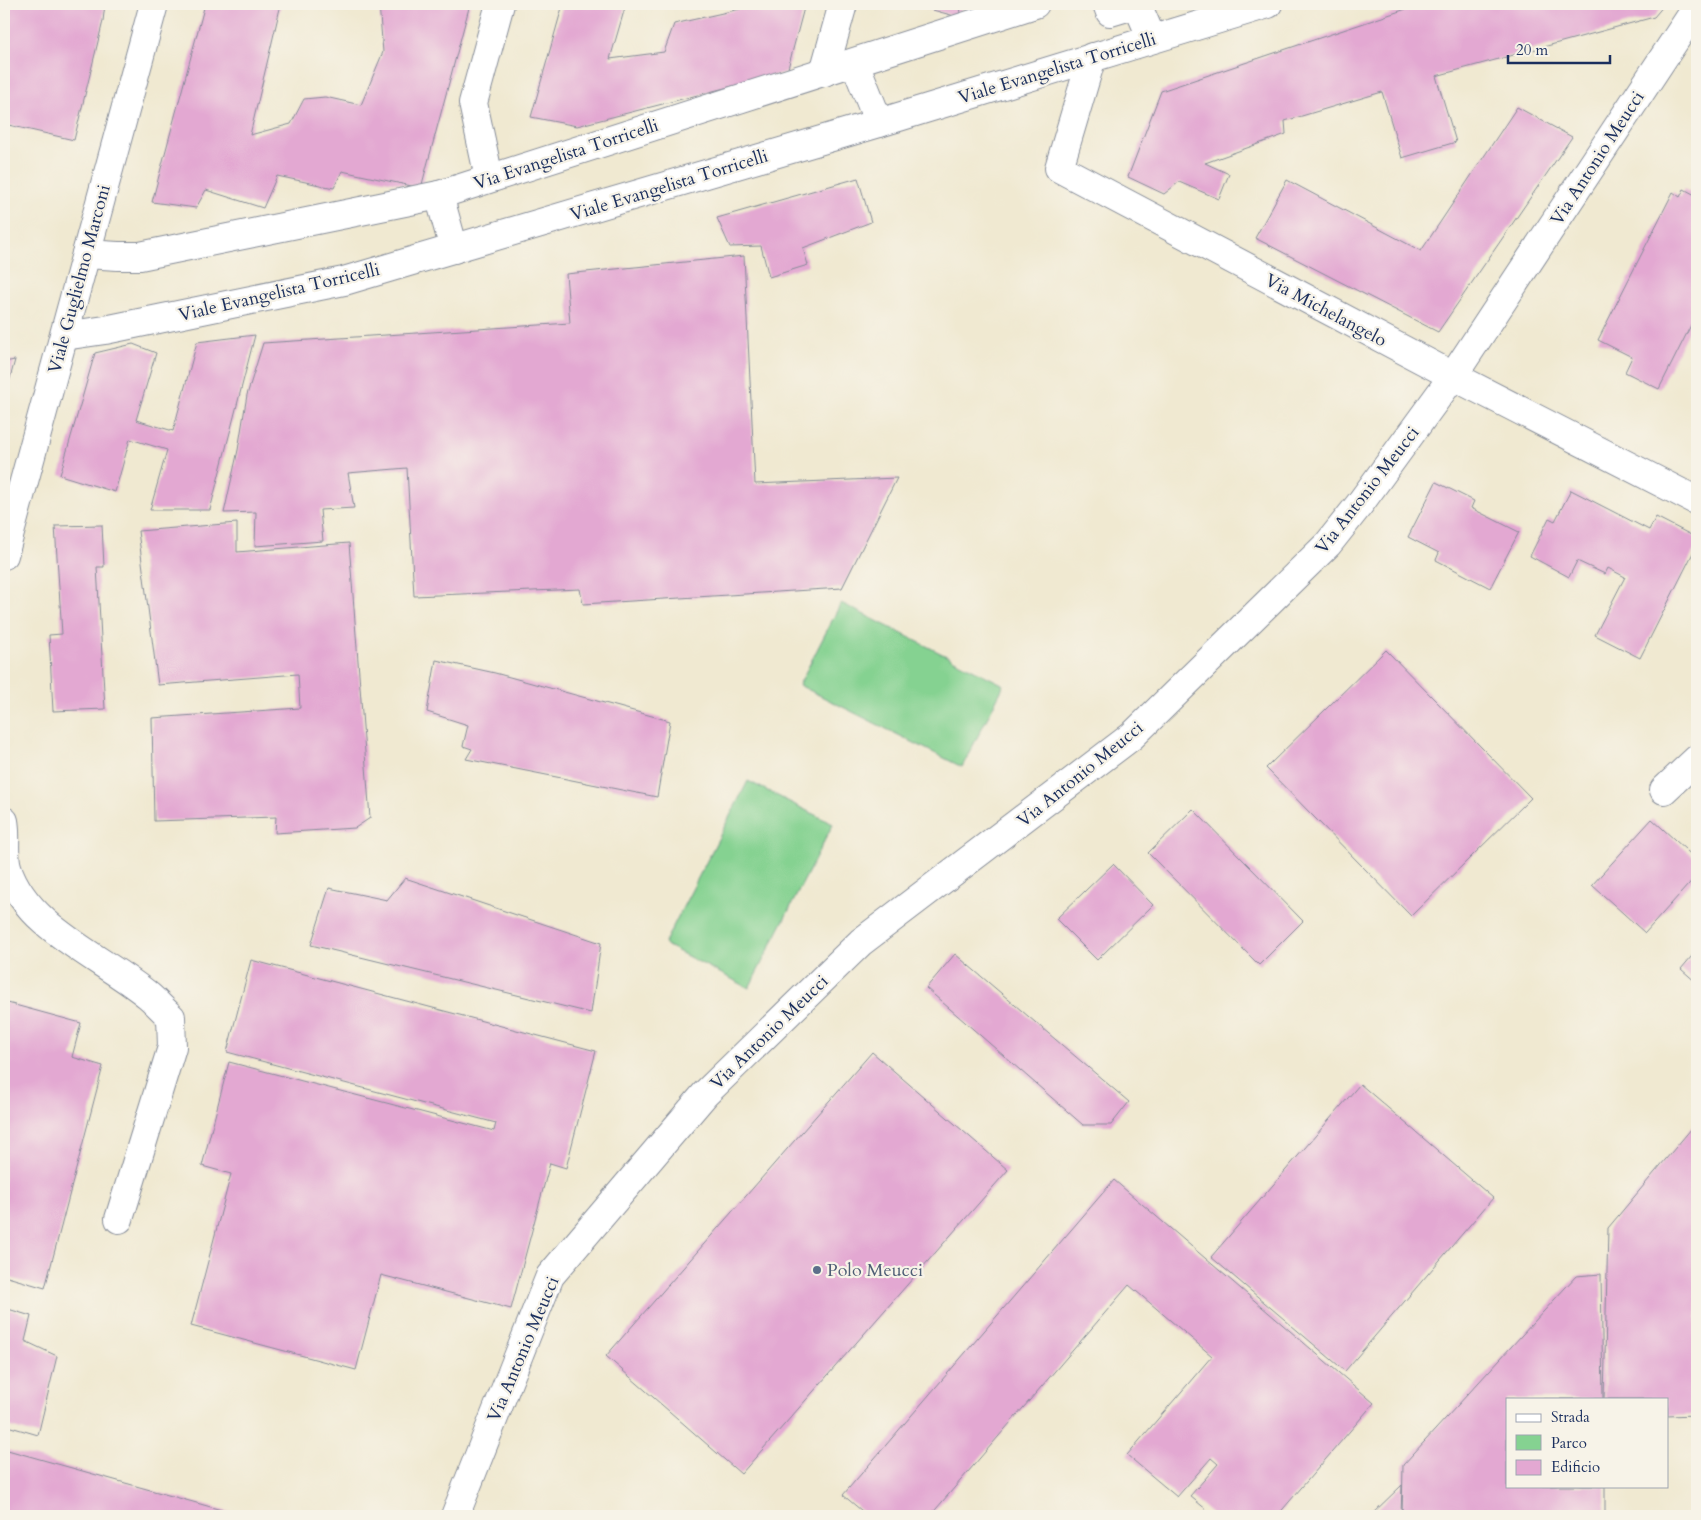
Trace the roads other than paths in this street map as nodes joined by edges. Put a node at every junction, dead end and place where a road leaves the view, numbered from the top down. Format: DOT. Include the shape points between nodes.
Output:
graph roads {
  1 [pos="154,4"];
  2 [pos="500,4"];
  3 [pos="843,4"];
  4 [pos="1035,4"];
  5 [pos="1107,4"];
  6 [pos="1137,4"];
  7 [pos="1268,4"];
  8 [pos="1697,6"];
  9 [pos="1152,39"];
  10 [pos="1092,57"];
  11 [pos="855,63"];
  12 [pos="824,72"];
  13 [pos="878,123"];
  14 [pos="489,178"];
  15 [pos="439,195"];
  16 [pos="454,249"];
  17 [pos="86,254"];
  18 [pos="64,336"];
  19 [pos="1453,376"];
  20 [pos="1697,501"];
  21 [pos="4,555"];
  22 [pos="1697,759"];
  23 [pos="1664,790"];
  24 [pos="4,821"];
  25 [pos="119,1219"];
  26 [pos="455,1516"];
  1 -- 17 [label="street, Viale Guglielmo Marconi"];
  2 -- 14 [label="street" via="473,103"];
  3 -- 12 [label="street"];
  4 -- 11 [label="street, Via Evangelista Torricelli"];
  5 -- 6 [label="street" via="1110,12"];
  6 -- 9 [label="street"];
  7 -- 9 [label="street, Viale Evangelista Torricelli"];
  8 -- 19 [label="street, Via Antonio Meucci"];
  9 -- 10 [label="street, Viale Evangelista Torricelli"];
  10 -- 13 [label="street, Viale Evangelista Torricelli"];
  10 -- 19 [label="street, Via Michelangelo" via="1060,168"];
  11 -- 12 [label="street, Via Evangelista Torricelli"];
  11 -- 13 [label="street"];
  12 -- 14 [label="street, Via Evangelista Torricelli"];
  13 -- 16 [label="street, Viale Evangelista Torricelli"];
  14 -- 15 [label="street, Via Evangelista Torricelli"];
  15 -- 16 [label="street"];
  15 -- 17 [label="street, Via Evangelista Torricelli" via="140,256"];
  16 -- 18 [label="street, Viale Evangelista Torricelli" via="344,281"];
  17 -- 18 [label="street, Viale Guglielmo Marconi"];
  18 -- 21 [label="street, Viale Guglielmo Marconi"];
  19 -- 20 [label="street, Via Michelangelo"];
  19 -- 26 [label="street, Via Antonio Meucci" via="1328,544 1132,736 861,942 705,1094 550,1276"];
  22 -- 23 [label="street"];
  24 -- 25 [label="street" via="6,865 20,896 59,934 148,995 171,1017 172,1047"];
}
